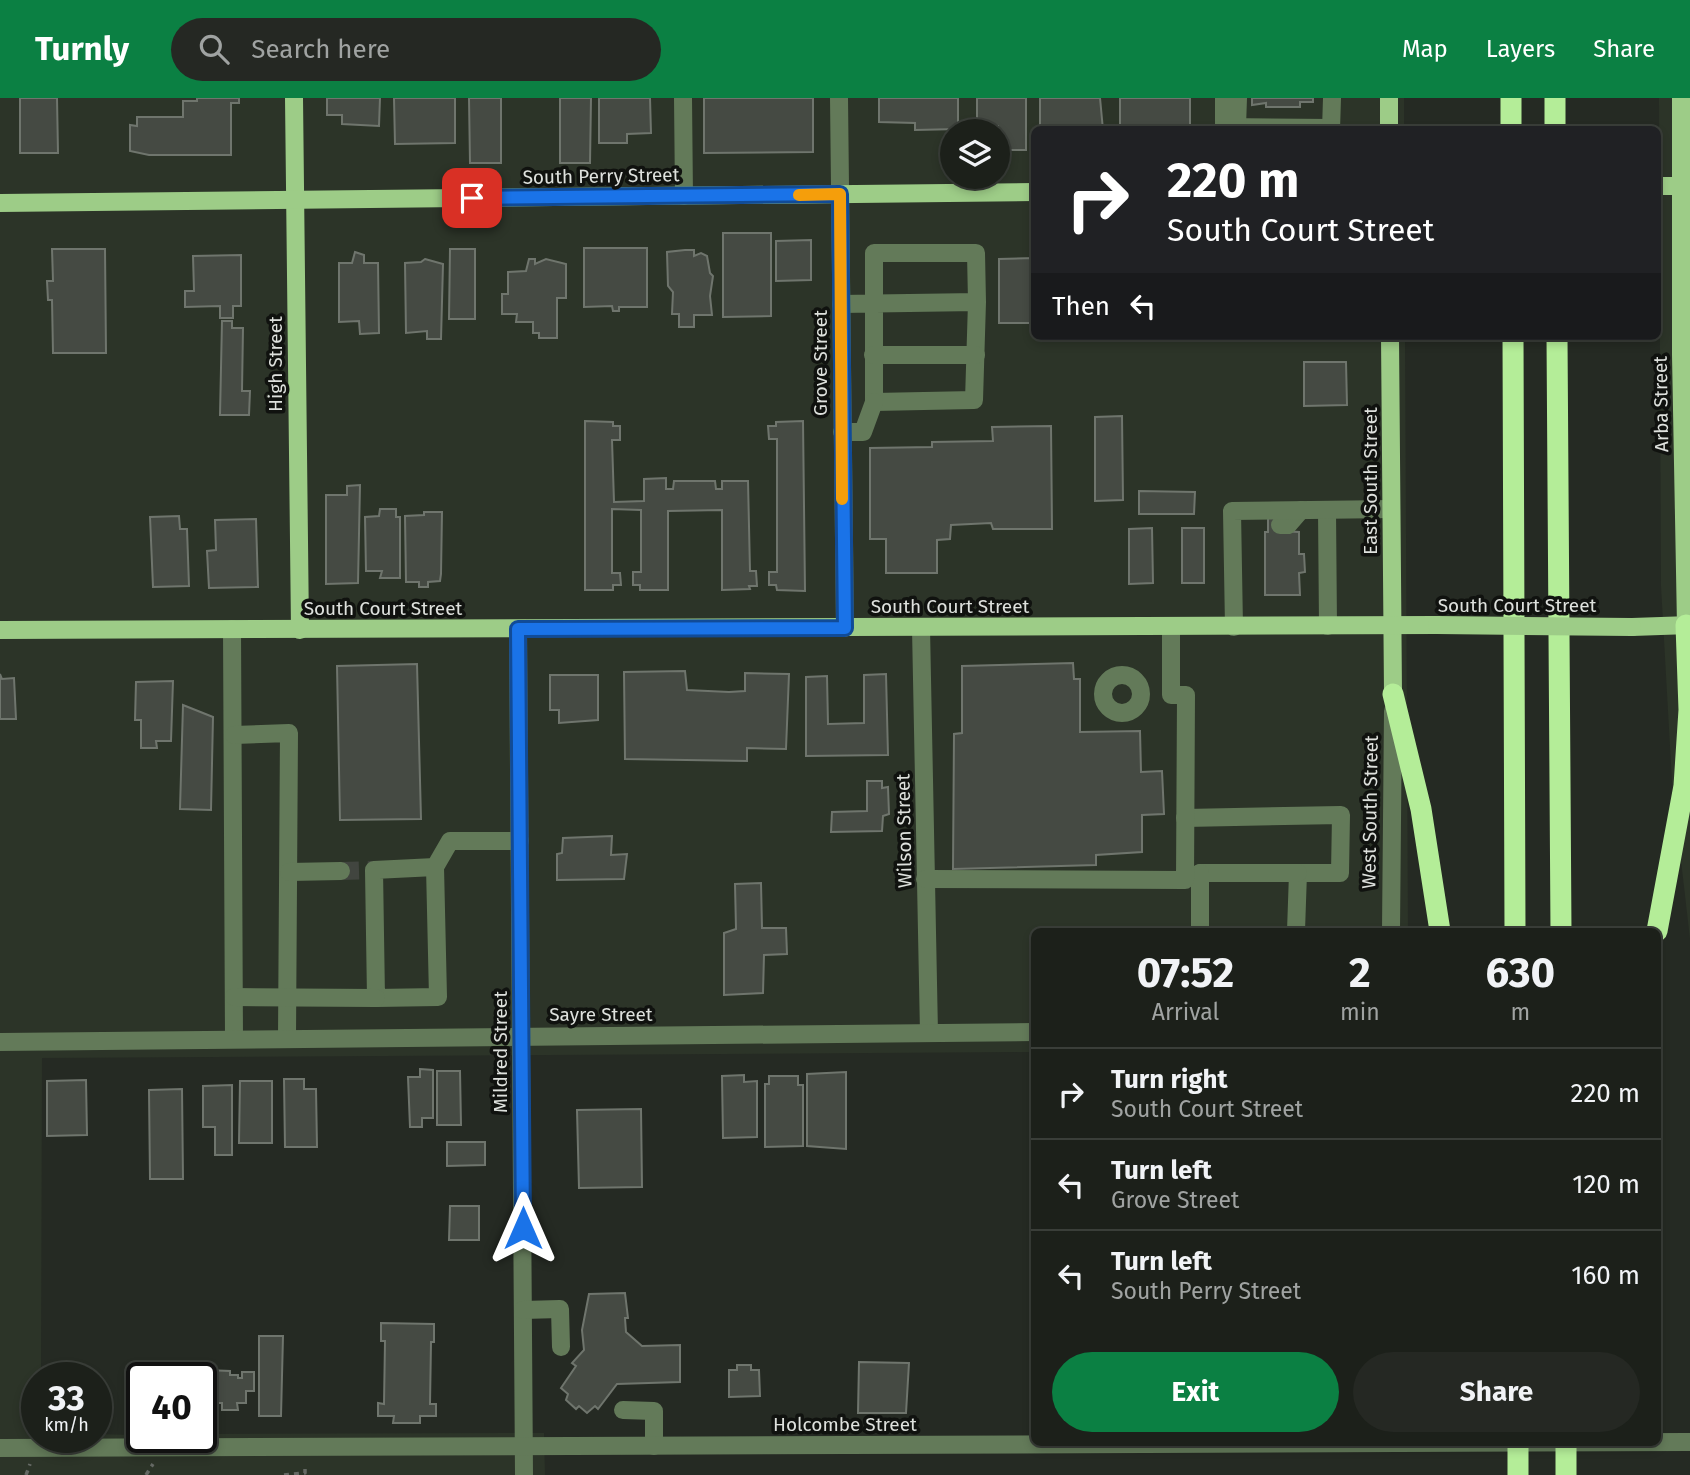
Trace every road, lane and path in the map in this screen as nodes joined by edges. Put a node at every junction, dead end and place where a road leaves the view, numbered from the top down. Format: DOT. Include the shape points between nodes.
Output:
graph roads {
  1 [pos="294,98"];
  2 [pos="683,98"];
  3 [pos="839,98"];
  4 [pos="1224,98"];
  5 [pos="1238,98"];
  6 [pos="1332,98"];
  7 [pos="1389,98"];
  8 [pos="1511,98"];
  9 [pos="1555,98"];
  10 [pos="1681,98"];
  11 [pos="1228,126"];
  12 [pos="1229,126"];
  13 [pos="1331,126"];
  14 [pos="1389,126"];
  15 [pos="1511,126"];
  16 [pos="1555,126"];
  17 [pos="1661,186"];
  18 [pos="1686,186"];
  19 [pos="1031,192"];
  20 [pos="840,194"];
  21 [pos="684,196"];
  22 [pos="294,200"];
  23 [pos="0,203"];
  24 [pos="1686,265"];
  25 [pos="977,302"];
  26 [pos="873,303"];
  27 [pos="841,304"];
  28 [pos="1390,340"];
  29 [pos="1513,340"];
  30 [pos="1557,340"];
  31 [pos="873,355"];
  32 [pos="976,355"];
  33 [pos="1686,365"];
  34 [pos="874,402"];
  35 [pos="842,432"];
  36 [pos="1687,476"];
  37 [pos="1391,509"];
  38 [pos="1301,510"];
  39 [pos="1327,510"];
  40 [pos="1249,511"];
  41 [pos="1687,565"];
  42 [pos="1688,625"];
  43 [pos="1171,626"];
  44 [pos="1328,626"];
  45 [pos="1391,626"];
  46 [pos="1234,627"];
  47 [pos="845,628"];
  48 [pos="921,628"];
  49 [pos="232,629"];
  50 [pos="518,629"];
  51 [pos="0,630"];
  52 [pos="300,630"];
  53 [pos="1393,694"];
  54 [pos="1171,695"];
  55 [pos="1141,696"];
  56 [pos="1690,709"];
  57 [pos="234,735"];
  58 [pos="1185,818"];
  59 [pos="520,841"];
  60 [pos="435,867"];
  61 [pos="341,871"];
  62 [pos="289,872"];
  63 [pos="1298,873"];
  64 [pos="1193,877"];
  65 [pos="925,879"];
  66 [pos="1200,928"];
  67 [pos="1296,928"];
  68 [pos="1391,928"];
  69 [pos="1440,928"];
  70 [pos="1514,928"];
  71 [pos="1561,928"];
  72 [pos="1658,928"];
  73 [pos="234,997"];
  74 [pos="287,998"];
  75 [pos="376,998"];
  76 [pos="1031,1032"];
  77 [pos="929,1033"];
  78 [pos="521,1035"];
  79 [pos="287,1038"];
  80 [pos="234,1039"];
  81 [pos="0,1042"];
  82 [pos="523,1310"];
  83 [pos="561,1347"];
  84 [pos="624,1410"];
  85 [pos="1661,1442"];
  86 [pos="1690,1442"];
  87 [pos="1031,1444"];
  88 [pos="524,1446"];
  89 [pos="654,1446"];
  90 [pos="1518,1446"];
  91 [pos="1566,1446"];
  92 [pos="0,1448"];
  93 [pos="524,1475"];
  94 [pos="1518,1475"];
  95 [pos="1566,1475"];
  1 -- 22 [label="main road, High Street"];
  2 -- 21 [label="street"];
  3 -- 20 [label="street, Grove Street"];
  4 -- 11 [label="street"];
  5 -- 12 [label="street"];
  6 -- 13 [label="street"];
  7 -- 14 [label="main road"];
  8 -- 15 [label="highway"];
  9 -- 16 [label="highway"];
  10 -- 18 [label="main road, Arba Street"];
  17 -- 18 [label="main road"];
  18 -- 24 [label="main road, Arba Street"];
  19 -- 20 [label="main road, South Perry Street"];
  20 -- 21 [label="main road, South Perry Street"];
  20 -- 27 [label="street, Grove Street"];
  21 -- 22 [label="main road, South Perry Street"];
  22 -- 23 [label="main road, South Perry Street"];
  22 -- 52 [label="main road, High Street"];
  24 -- 33 [label="main road, Arba Street"];
  25 -- 26 [label="street"];
  25 -- 26 [label="street" via="976,253 874,253"];
  25 -- 32 [label="street"];
  26 -- 27 [label="street"];
  26 -- 31 [label="street"];
  27 -- 35 [label="street, Grove Street"];
  28 -- 37 [label="main road, East South Street"];
  29 -- 70 [label="highway"];
  30 -- 71 [label="highway"];
  31 -- 32 [label="street"];
  31 -- 34 [label="street"];
  32 -- 34 [label="street" via="974,400"];
  33 -- 36 [label="main road, Arba Street"];
  34 -- 35 [label="street" via="863,432"];
  35 -- 47 [label="street, Grove Street"];
  36 -- 41 [label="main road, Arba Street"];
  37 -- 39 [label="street"];
  37 -- 45 [label="main road, East South Street"];
  38 -- 39 [label="street"];
  38 -- 40 [label="street"];
  38 -- 40 [label="street" via="1288,525 1262,525"];
  39 -- 44 [label="street"];
  40 -- 46 [label="street" via="1232,511"];
  41 -- 42 [label="main road, Arba Street"];
  42 -- 45 [label="main road, South Court Street, bridge"];
  42 -- 56 [label="highway"];
  43 -- 46 [label="main road, South Court Street"];
  43 -- 48 [label="main road, South Court Street"];
  43 -- 54 [label="street"];
  44 -- 45 [label="main road, South Court Street"];
  44 -- 46 [label="main road, South Court Street"];
  45 -- 53 [label="main road, East South Street"];
  47 -- 48 [label="main road, South Court Street"];
  47 -- 50 [label="main road, South Court Street"];
  48 -- 65 [label="street, Wilson Street"];
  49 -- 51 [label="main road, South Court Street"];
  49 -- 52 [label="main road, South Court Street"];
  49 -- 57 [label="street"];
  50 -- 52 [label="main road, South Court Street"];
  50 -- 59 [label="street, Mildred Street"];
  53 -- 68 [label="street, West South Street"];
  53 -- 69 [label="highway" via="1421,809"];
  54 -- 55 [label="street"];
  54 -- 58 [label="street" via="1186,695"];
  56 -- 72 [label="highway" via="1679,824"];
  57 -- 62 [label="street" via="289,733"];
  57 -- 73 [label="street"];
  58 -- 63 [label="street" via="1341,815 1340,873"];
  58 -- 64 [label="street"];
  59 -- 60 [label="street" via="450,841"];
  59 -- 78 [label="street, Mildred Street"];
  60 -- 75 [label="street" via="374,870"];
  60 -- 75 [label="street" via="438,997"];
  61 -- 62 [label="street"];
  62 -- 74 [label="street"];
  63 -- 64 [label="street"];
  63 -- 67 [label="street"];
  64 -- 65 [label="street"];
  64 -- 66 [label="street"];
  65 -- 77 [label="street, Wilson Street"];
  73 -- 74 [label="street"];
  73 -- 80 [label="street"];
  74 -- 75 [label="street"];
  74 -- 79 [label="street"];
  76 -- 77 [label="street, Sayre Street"];
  77 -- 78 [label="street, Sayre Street"];
  78 -- 79 [label="street, Sayre Street"];
  78 -- 82 [label="street, Mildred Street"];
  79 -- 80 [label="street, Sayre Street"];
  80 -- 81 [label="street, Sayre Street"];
  82 -- 83 [label="street" via="560,1309"];
  82 -- 88 [label="street, Mildred Street"];
  84 -- 89 [label="street" via="654,1411"];
  85 -- 86 [label="street, Holcombe Street"];
  87 -- 89 [label="street, Holcombe Street"];
  88 -- 89 [label="street, Holcombe Street"];
  88 -- 92 [label="street, Holcombe Street"];
  88 -- 93 [label="street, Mildred Street"];
  90 -- 94 [label="highway, bridge"];
  91 -- 95 [label="highway, bridge"];
}
